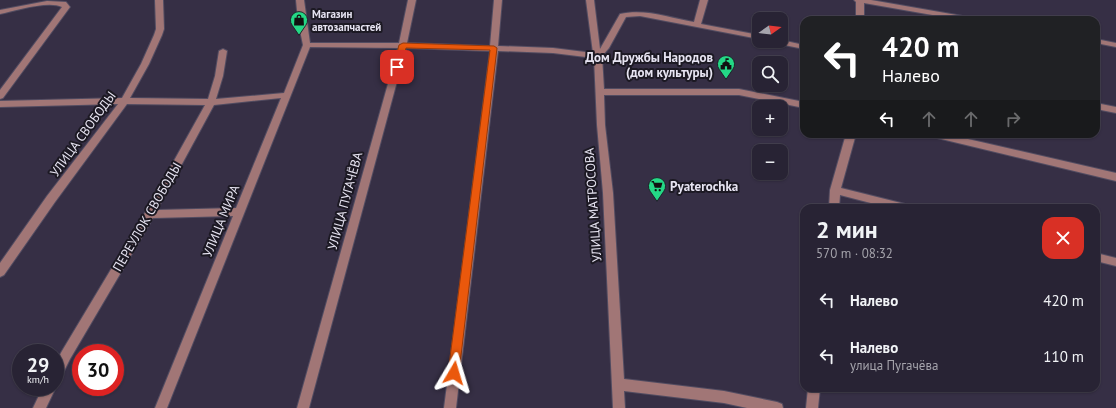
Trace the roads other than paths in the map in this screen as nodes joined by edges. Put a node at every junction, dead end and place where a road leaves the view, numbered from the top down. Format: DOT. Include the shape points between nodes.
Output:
graph roads {
  1 [pos="159,0"];
  2 [pos="300,0"];
  3 [pos="412,0"];
  4 [pos="498,0"];
  5 [pos="590,0"];
  6 [pos="704,0"];
  7 [pos="859,0"];
  8 [pos="0,12"];
  9 [pos="860,16"];
  10 [pos="951,16"];
  11 [pos="697,25"];
  12 [pos="752,36"];
  13 [pos="1100,42"];
  14 [pos="788,43"];
  15 [pos="307,45"];
  16 [pos="403,45"];
  17 [pos="1116,45"];
  18 [pos="800,46"];
  19 [pos="494,48"];
  20 [pos="223,51"];
  21 [pos="598,56"];
  22 [pos="600,92"];
  23 [pos="287,95"];
  24 [pos="0,96"];
  25 [pos="124,102"];
  26 [pos="211,102"];
  27 [pos="0,104"];
  28 [pos="800,104"];
  29 [pos="1100,107"];
  30 [pos="1116,110"];
  31 [pos="850,138"];
  32 [pos="950,138"];
  33 [pos="1116,177"];
  34 [pos="835,190"];
  35 [pos="834,204"];
  36 [pos="889,204"];
  37 [pos="239,212"];
  38 [pos="150,214"];
  39 [pos="1100,258"];
  40 [pos="1116,262"];
  41 [pos="0,272"];
  42 [pos="64,359"];
  43 [pos="617,384"];
  44 [pos="814,392"];
  45 [pos="45,396"];
  46 [pos="39,408"];
  47 [pos="161,408"];
  48 [pos="303,408"];
  49 [pos="450,408"];
  50 [pos="619,408"];
  51 [pos="777,408"];
  52 [pos="812,408"];
  1 -- 25 [label="street, УЛИЦА СВОБОДЫ" via="158,35"];
  2 -- 15 [label="street"];
  3 -- 16 [label="street, УЛИЦА ПУГАЧЁВА"];
  4 -- 19 [label="street"];
  5 -- 21 [label="street, УЛИЦА МАТРОСОВА"];
  6 -- 11 [label="street"];
  7 -- 9 [label="street"];
  7 -- 10 [label="street"];
  8 -- 24 [label="street" via="56,2 65,5 65,10"];
  11 -- 12 [label="street"];
  11 -- 21 [label="street" via="630,14 620,18 605,48"];
  13 -- 17 [label="street"];
  14 -- 18 [label="street"];
  15 -- 16 [label="street"];
  15 -- 23 [label="street, УЛИЦА МИРА"];
  16 -- 19 [label="street"];
  16 -- 48 [label="street, УЛИЦА ПУГАЧЁВА"];
  19 -- 21 [label="street" via="576,52"];
  19 -- 49 [label="street"];
  20 -- 26 [label="street, ПЕРЕУЛОК СВОБОДЫ"];
  21 -- 22 [label="street, УЛИЦА МАТРОСОВА"];
  22 -- 28 [label="street" via="740,92"];
  22 -- 43 [label="street, УЛИЦА МАТРОСОВА" via="608,193"];
  23 -- 26 [label="street"];
  23 -- 37 [label="street, УЛИЦА МИРА"];
  25 -- 26 [label="street"];
  25 -- 27 [label="street"];
  25 -- 41 [label="street, УЛИЦА СВОБОДЫ"];
  26 -- 38 [label="street, ПЕРЕУЛОК СВОБОДЫ"];
  29 -- 30 [label="street"];
  31 -- 34 [label="street"];
  32 -- 33 [label="street"];
  34 -- 35 [label="street"];
  34 -- 36 [label="street"];
  37 -- 38 [label="street"];
  37 -- 47 [label="street, УЛИЦА МИРА"];
  38 -- 42 [label="street, ПЕРЕУЛОК СВОБОДЫ"];
  39 -- 40 [label="street"];
  43 -- 50 [label="street, УЛИЦА МАТРОСОВА"];
  43 -- 51 [label="street" via="724,397"];
  44 -- 52 [label="street"];
  45 -- 46 [label="street"];
}
